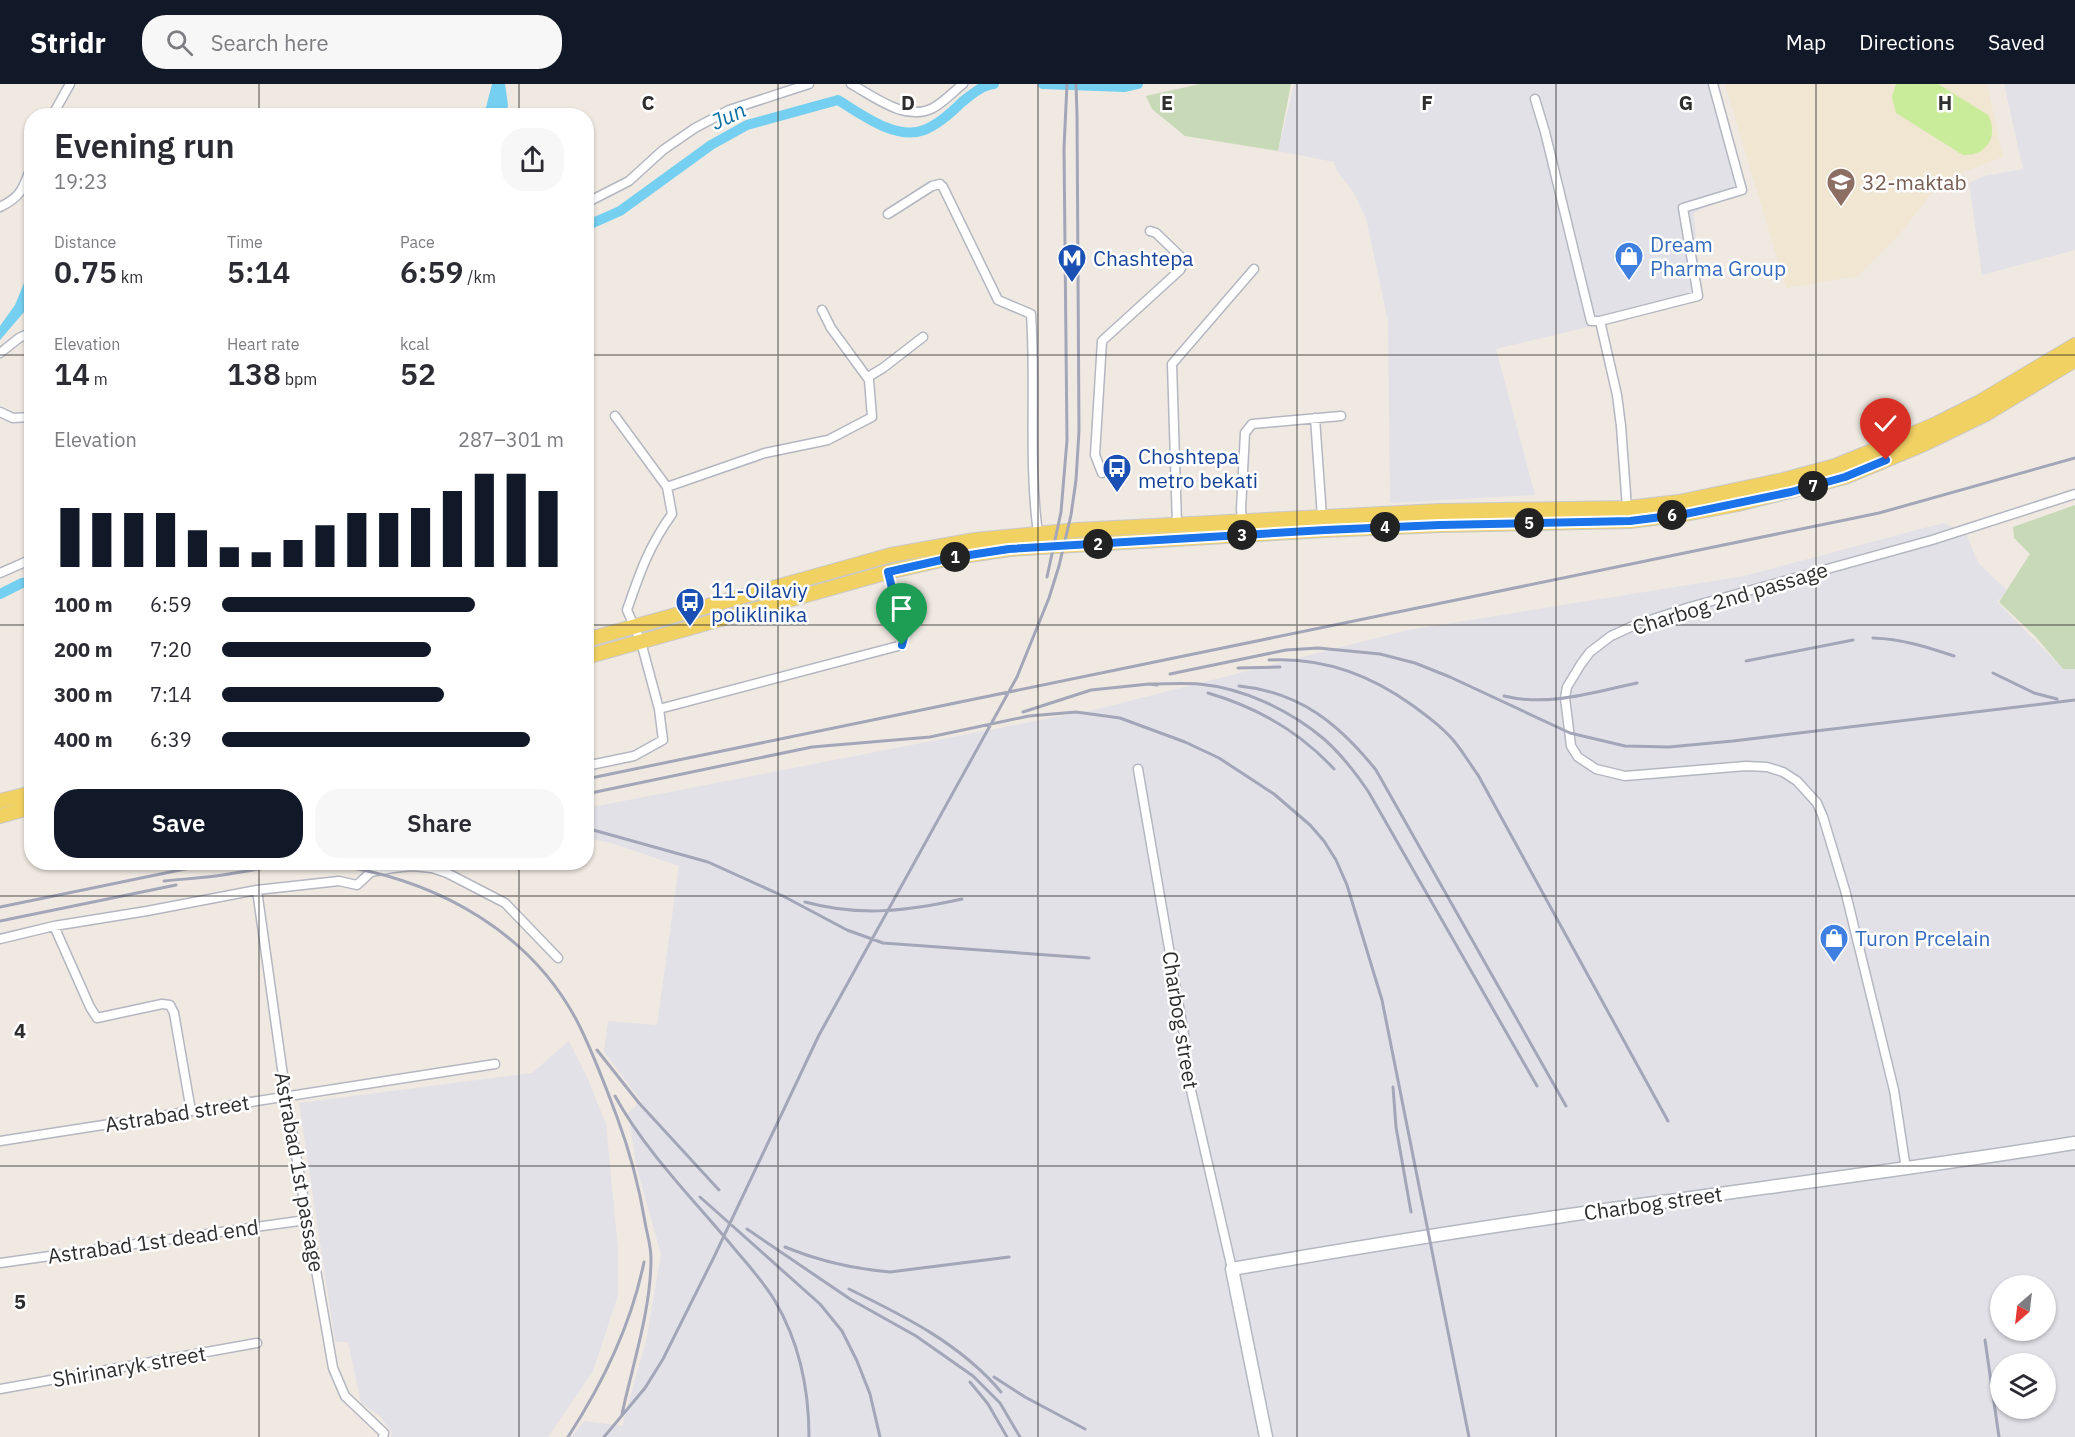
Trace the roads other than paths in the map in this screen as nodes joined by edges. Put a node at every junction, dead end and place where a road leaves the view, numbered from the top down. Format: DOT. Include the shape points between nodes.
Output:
graph roads {
  1 [pos="70,84"];
  2 [pos="809,84"];
  3 [pos="851,84"];
  4 [pos="963,84"];
  5 [pos="1713,84"];
  6 [pos="1535,99"];
  7 [pos="56,108"];
  8 [pos="24,186"];
  9 [pos="594,199"];
  10 [pos="0,207"];
  11 [pos="888,214"];
  12 [pos="1150,231"];
  13 [pos="1254,269"];
  14 [pos="822,310"];
  15 [pos="1600,321"];
  16 [pos="24,336"];
  17 [pos="923,337"];
  18 [pos="2075,345"];
  19 [pos="0,353"];
  20 [pos="2075,360"];
  21 [pos="868,377"];
  22 [pos="0,412"];
  23 [pos="615,416"];
  24 [pos="1341,416"];
  25 [pos="24,417"];
  26 [pos="1315,418"];
  27 [pos="1921,438"];
  28 [pos="1102,473"];
  29 [pos="667,487"];
  30 [pos="2075,494"];
  31 [pos="1627,508"];
  32 [pos="1322,517"];
  33 [pos="1242,521"];
  34 [pos="1177,525"];
  35 [pos="1038,533"];
  36 [pos="24,562"];
  37 [pos="888,572"];
  38 [pos="0,573"];
  39 [pos="633,627"];
  40 [pos="594,638"];
  41 [pos="641,642"];
  42 [pos="594,655"];
  43 [pos="659,709"];
  44 [pos="594,764"];
  45 [pos="1138,769"];
  46 [pos="24,795"];
  47 [pos="0,801"];
  48 [pos="24,809"];
  49 [pos="0,816"];
  50 [pos="385,870"];
  51 [pos="438,870"];
  52 [pos="257,890"];
  53 [pos="54,926"];
  54 [pos="0,939"];
  55 [pos="558,958"];
  56 [pos="495,1064"];
  57 [pos="286,1096"];
  58 [pos="190,1111"];
  59 [pos="0,1140"];
  60 [pos="2075,1143"];
  61 [pos="1906,1170"];
  62 [pos="306,1220"];
  63 [pos="0,1263"];
  64 [pos="1232,1269"];
  65 [pos="257,1343"];
  66 [pos="0,1389"];
  67 [pos="383,1437"];
  68 [pos="1266,1437"];
  1 -- 7 [label="street"];
  2 -- 9 [label="street" via="729,110 695,128 629,181"];
  3 -- 4 [label="street" via="880,102 915,112 933,108"];
  5 -- 15 [label="street" via="1742,190 1683,208 1698,296"];
  6 -- 15 [label="street" via="1591,321"];
  8 -- 10 [label="street" via="18,197"];
  11 -- 35 [label="street" via="940,184 998,300 1031,314 1032,471"];
  12 -- 28 [label="street" via="1182,258 1183,264 1102,341 1095,455"];
  13 -- 34 [label="street" via="1172,364"];
  14 -- 21 [label="street"];
  15 -- 31 [label="street" via="1617,395"];
  16 -- 19 [label="street"];
  17 -- 21 [label="street"];
  18 -- 27 [label="main road"];
  20 -- 27 [label="main road" via="1986,414"];
  21 -- 29 [label="street" via="872,417 828,440 765,453"];
  22 -- 25 [label="street"];
  23 -- 29 [label="street"];
  24 -- 26 [label="street"];
  26 -- 32 [label="street"];
  26 -- 33 [label="street" via="1252,424 1245,433"];
  27 -- 31 [label="main road" via="1783,480 1700,498"];
  27 -- 37 [label="main road" via="1845,477 1685,514 1630,521 1325,530 1009,549"];
  29 -- 39 [label="street" via="672,514 644,561 627,610"];
  30 -- 61 [label="street, Charbog 2nd passage" via="1932,540 1635,625 1590,652 1567,687 1571,746 1578,757 1596,769 1625,776 1767,767 1797,781 1817,802 1845,890 1894,1090"];
  31 -- 32 [label="main road"];
  32 -- 33 [label="main road"];
  33 -- 34 [label="main road"];
  34 -- 35 [label="main road"];
  35 -- 39 [label="main road" via="891,555"];
  36 -- 38 [label="street"];
  37 -- 41 [label="main road"];
  37 -- 43 [label="street" via="904,637 902,645"];
  39 -- 40 [label="main road"];
  39 -- 41 [label="street"];
  41 -- 42 [label="main road"];
  41 -- 43 [label="street"];
  43 -- 44 [label="street" via="663,740 634,756"];
  45 -- 64 [label="street, Charbog street" via="1184,1035 1185,1064"];
  46 -- 47 [label="main road"];
  48 -- 49 [label="main road"];
  50 -- 52 [label="street" via="371,872 357,885 339,881"];
  51 -- 55 [label="street" via="505,903"];
  52 -- 53 [label="street"];
  52 -- 57 [label="street, Astrabad 1st passage"];
  53 -- 54 [label="street"];
  53 -- 58 [label="street" via="97,1018 170,1005"];
  56 -- 57 [label="street, Astrabad street"];
  57 -- 58 [label="street, Astrabad street"];
  57 -- 62 [label="street, Astrabad 1st passage"];
  58 -- 59 [label="street, Astrabad street"];
  60 -- 61 [label="street, Charbog street"];
  61 -- 64 [label="street, Charbog street" via="1563,1215"];
  62 -- 63 [label="street, Astrabad 1st dead end"];
  62 -- 67 [label="street, Astrabad 1st passage" via="333,1368 345,1396 384,1433"];
  64 -- 68 [label="street, Charbog street"];
  65 -- 66 [label="street, Shirinaryk street"];
}
